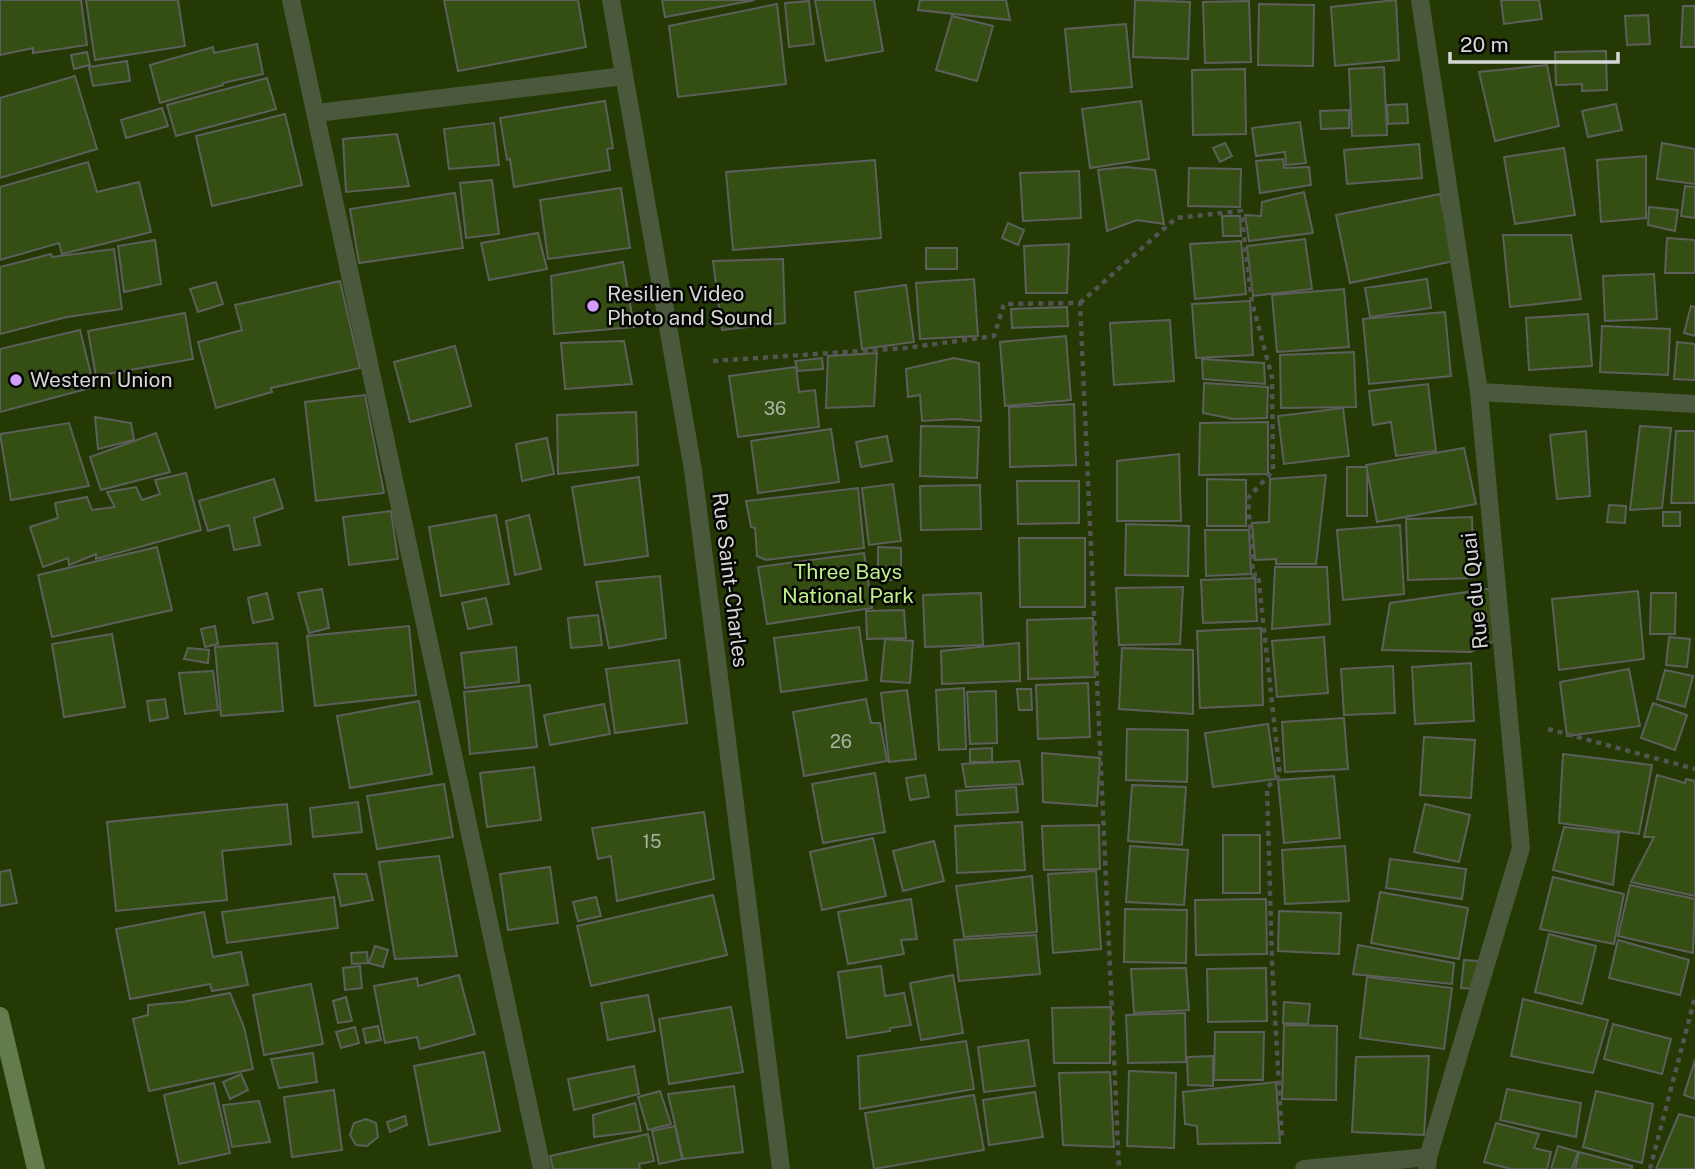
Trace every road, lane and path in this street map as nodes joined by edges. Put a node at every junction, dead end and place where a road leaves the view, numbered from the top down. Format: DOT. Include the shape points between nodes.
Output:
graph roads {
  1 [pos="291,0"];
  2 [pos="611,0"];
  3 [pos="1420,0"];
  4 [pos="624,76"];
  5 [pos="317,113"];
  6 [pos="1080,303"];
  7 [pos="674,364"];
  8 [pos="1479,392"];
  9 [pos="1695,404"];
  10 [pos="1510,718"];
  11 [pos="1695,769"];
  12 [pos="1695,997"];
  13 [pos="0,1016"];
  14 [pos="1282,1144"];
  15 [pos="1427,1163"];
  16 [pos="36,1169"];
  17 [pos="542,1169"];
  18 [pos="781,1169"];
  19 [pos="1119,1169"];
  20 [pos="1304,1169"];
  21 [pos="1650,1169"];
  1 -- 5 [label="street"];
  2 -- 4 [label="street, Rue Saint-Charles"];
  3 -- 8 [label="street, Rue du Quai"];
  4 -- 5 [label="street"];
  4 -- 7 [label="street, Rue Saint-Charles"];
  5 -- 17 [label="street"];
  6 -- 7 [label="path" via="1004,304 994,337 906,348"];
  6 -- 14 [label="path" via="1176,218 1241,211 1252,302 1272,377 1273,471 1248,498 1253,575 1258,574 1280,776 1268,787"];
  6 -- 19 [label="path"];
  7 -- 18 [label="street, Rue Saint-Charles" via="693,470"];
  8 -- 9 [label="street"];
  8 -- 10 [label="street, Rue du Quai"];
  10 -- 11 [label="path"];
  10 -- 15 [label="street, Rue du Quai" via="1521,848"];
  12 -- 21 [label="path"];
  13 -- 16 [label="main road"];
  15 -- 20 [label="street"];
}
